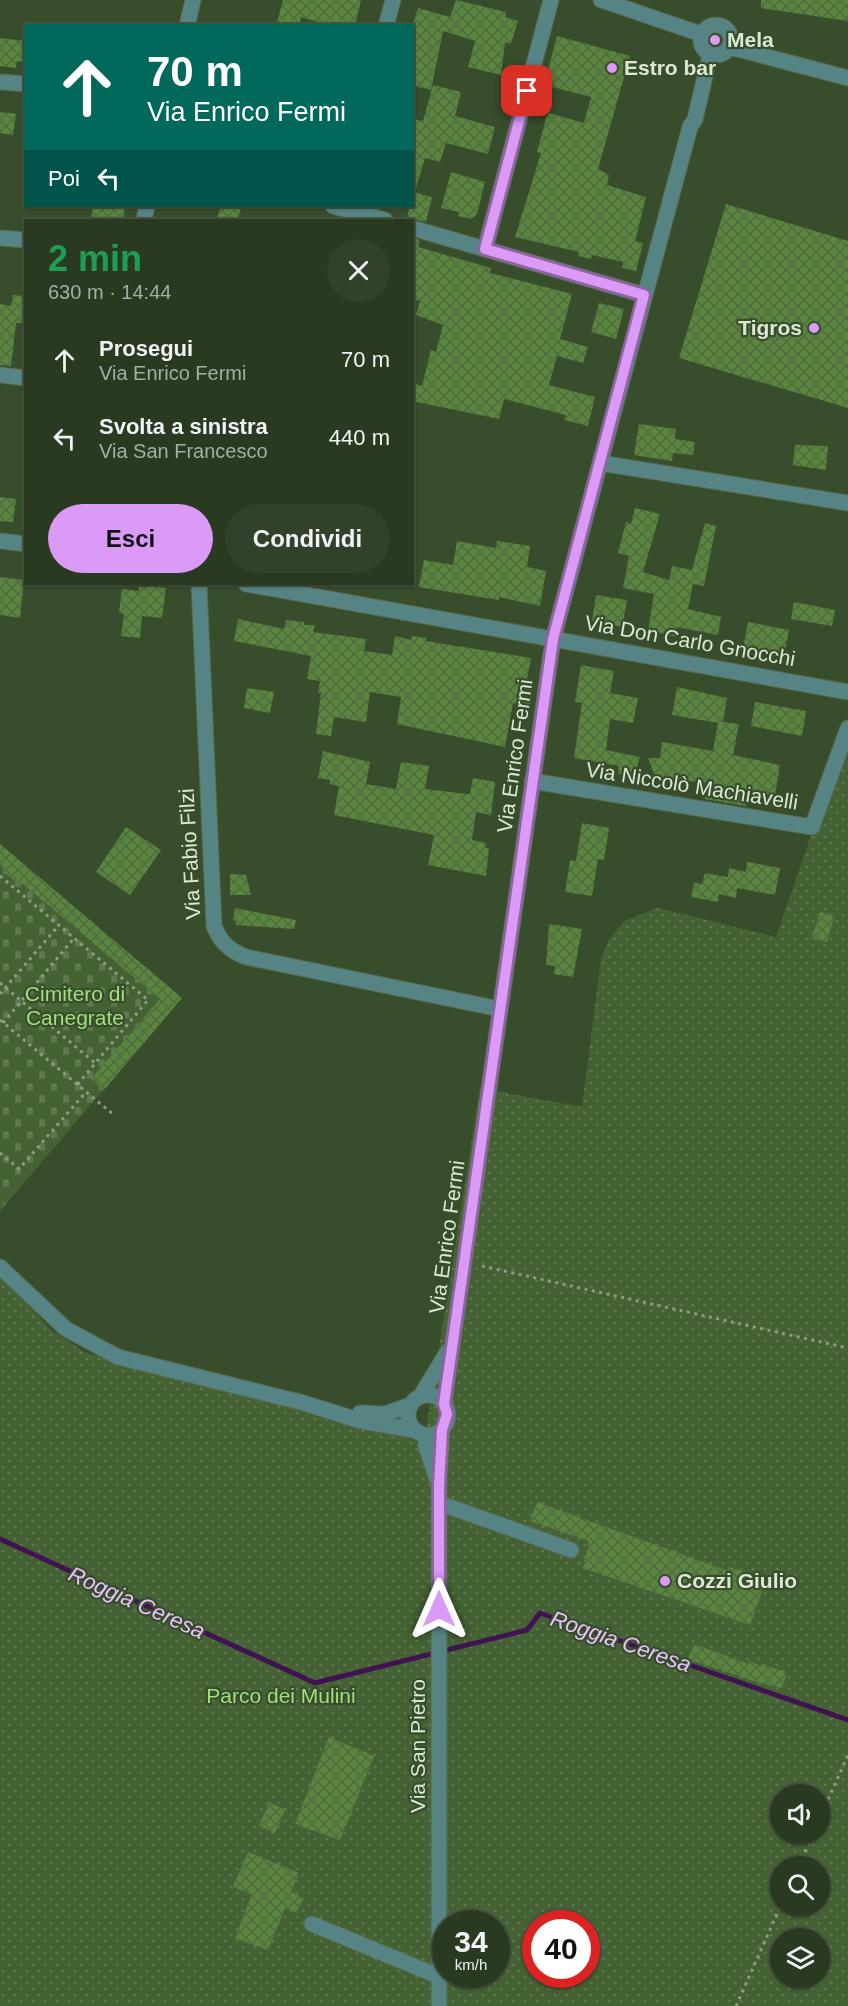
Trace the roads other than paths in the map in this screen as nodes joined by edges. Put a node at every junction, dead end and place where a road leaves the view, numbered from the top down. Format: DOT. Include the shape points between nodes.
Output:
graph roads {
  1 [pos="193,0"];
  2 [pos="393,0"];
  3 [pos="551,0"];
  4 [pos="601,0"];
  5 [pos="187,24"];
  6 [pos="387,24"];
  7 [pos="701,34"];
  8 [pos="730,47"];
  9 [pos="710,55"];
  10 [pos="848,78"];
  11 [pos="0,82"];
  12 [pos="24,84"];
  13 [pos="338,210"];
  14 [pos="380,219"];
  15 [pos="414,229"];
  16 [pos="0,238"];
  17 [pos="24,240"];
  18 [pos="485,249"];
  19 [pos="644,295"];
  20 [pos="0,375"];
  21 [pos="24,378"];
  22 [pos="600,463"];
  23 [pos="848,503"];
  24 [pos="0,541"];
  25 [pos="24,544"];
  26 [pos="199,585"];
  27 [pos="252,585"];
  28 [pos="553,637"];
  29 [pos="845,691"];
  30 [pos="848,728"];
  31 [pos="532,781"];
  32 [pos="500,1008"];
  33 [pos="0,1267"];
  34 [pos="456,1328"];
  35 [pos="416,1401"];
  36 [pos="304,1403"];
  37 [pos="444,1404"];
  38 [pos="442,1430"];
  39 [pos="420,1433"];
  40 [pos="439,1486"];
  41 [pos="439,1503"];
  42 [pos="571,1551"];
  43 [pos="438,1910"];
  44 [pos="312,1924"];
  45 [pos="432,1974"];
  46 [pos="438,1988"];
  47 [pos="439,2006"];
  1 -- 5 [label="street"];
  2 -- 6 [label="street"];
  3 -- 18 [label="street"];
  4 -- 7 [label="street"];
  7 -- 8 [label="street" via="712,25 722,26 731,37"];
  7 -- 9 [label="street" via="700,44"];
  8 -- 9 [label="street" via="724,54"];
  8 -- 10 [label="street"];
  9 -- 19 [label="street, Via Enrico Fermi"];
  11 -- 12 [label="street"];
  13 -- 14 [label="street"];
  15 -- 18 [label="street"];
  16 -- 17 [label="street"];
  18 -- 19 [label="street"];
  19 -- 22 [label="street, Via Enrico Fermi"];
  20 -- 21 [label="street"];
  22 -- 23 [label="street"];
  22 -- 28 [label="street, Via Enrico Fermi"];
  24 -- 25 [label="street"];
  26 -- 32 [label="street, Via Fabio Filzi" via="214,926 223,942 246,957"];
  27 -- 28 [label="street, Via Don Carlo Gnocchi"];
  28 -- 29 [label="street, Via Don Carlo Gnocchi"];
  28 -- 31 [label="street, Via Enrico Fermi"];
  30 -- 31 [label="street, Via Niccolò Machiavelli" via="812,827"];
  31 -- 32 [label="street, Via Enrico Fermi"];
  32 -- 34 [label="street, Via Enrico Fermi"];
  33 -- 36 [label="street" via="54,1320 104,1352"];
  34 -- 35 [label="street" via="446,1356"];
  34 -- 37 [label="street, Via Enrico Fermi"];
  35 -- 36 [label="street" via="372,1415"];
  35 -- 37 [label="street" via="433,1396"];
  35 -- 39 [label="street" via="408,1418"];
  36 -- 39 [label="street"];
  37 -- 38 [label="street" via="447,1414"];
  38 -- 39 [label="street"];
  38 -- 40 [label="street, Via San Pietro"];
  39 -- 40 [label="street, Via San Pietro"];
  40 -- 41 [label="street, Via San Pietro"];
  41 -- 42 [label="street"];
  41 -- 43 [label="street, Via San Pietro"];
  44 -- 45 [label="street"];
  46 -- 47 [label="street, Via San Pietro"];
}
